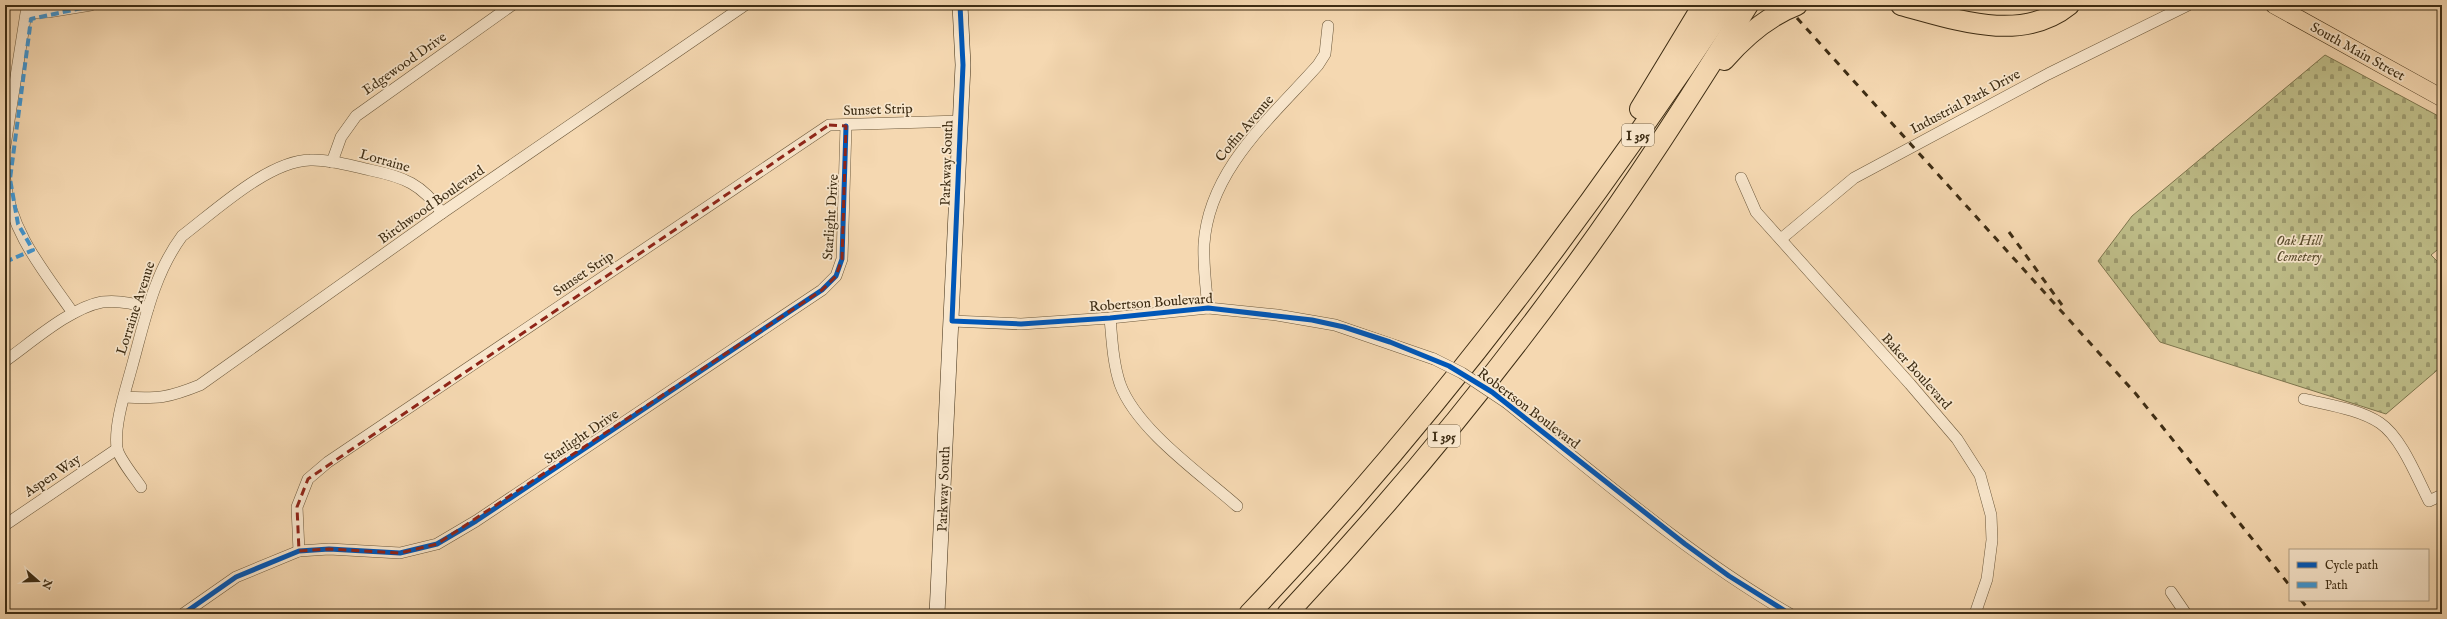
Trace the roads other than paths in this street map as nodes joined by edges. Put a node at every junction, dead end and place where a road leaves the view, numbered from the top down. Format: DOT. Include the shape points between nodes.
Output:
graph roads {
  1 [pos="91,5"];
  2 [pos="512,5"];
  3 [pos="745,5"];
  4 [pos="960,5"];
  5 [pos="1703,5"];
  6 [pos="1726,5"];
  7 [pos="1748,5"];
  8 [pos="1797,5"];
  9 [pos="1901,5"];
  10 [pos="1957,5"];
  11 [pos="2043,5"];
  12 [pos="2070,5"];
  13 [pos="2188,5"];
  14 [pos="2274,5"];
  15 [pos="2179,7"];
  16 [pos="1328,26"];
  17 [pos="2442,98"];
  18 [pos="960,121"];
  19 [pos="846,126"];
  20 [pos="1663,138"];
  21 [pos="5,146"];
  22 [pos="332,162"];
  23 [pos="1740,178"];
  24 [pos="5,179"];
  25 [pos="442,213"];
  26 [pos="1781,239"];
  27 [pos="1546,263"];
  28 [pos="148,308"];
  29 [pos="1208,308"];
  30 [pos="73,313"];
  31 [pos="1110,318"];
  32 [pos="952,321"];
  33 [pos="5,361"];
  34 [pos="124,396"];
  35 [pos="2304,399"];
  36 [pos="117,449"];
  37 [pos="140,487"];
  38 [pos="2442,495"];
  39 [pos="1237,506"];
  40 [pos="5,525"];
  41 [pos="1353,542"];
  42 [pos="299,551"];
  43 [pos="2171,592"];
  44 [pos="183,614"];
  45 [pos="937,614"];
  46 [pos="1249,614"];
  47 [pos="1287,614"];
  48 [pos="1294,614"];
  49 [pos="1790,614"];
  50 [pos="1975,614"];
  51 [pos="2186,614"];
  1 -- 21 [label="street" via="48,12 26,12"];
  2 -- 22 [label="street, Edgewood Drive" via="356,116 341,137"];
  3 -- 25 [label="street, Birchwood Boulevard"];
  4 -- 18 [label="main road, Parkway South" via="963,65"];
  5 -- 27 [label="highway"];
  6 -- 27 [label="highway, I 395" via="1642,129"];
  7 -- 20 [label="highway, I 395"];
  8 -- 20 [label="highway" via="1769,20 1738,44"];
  9 -- 12 [label="highway" via="1969,22 2006,26 2038,21"];
  10 -- 11 [label="highway" via="1982,12 2006,13 2026,11"];
  13 -- 15 [label="street, Industrial Park Drive"];
  14 -- 17 [label="main road, South Main Street"];
  15 -- 26 [label="street, Industrial Park Drive" via="1854,178"];
  16 -- 29 [label="street, Coffin Avenue" via="1325,54 1318,65 1228,168 1216,192 1208,215 1204,244"];
  18 -- 19 [label="street, Sunset Strip"];
  18 -- 32 [label="main road, Parkway South"];
  19 -- 42 [label="street, Sunset Strip" via="829,125 328,462 308,479 297,507"];
  19 -- 42 [label="street, Starlight Drive" via="842,259 836,276 822,290 437,544 400,553 329,549"];
  20 -- 41 [label="highway, I 395" via="1597,236 1515,347"];
  22 -- 25 [label="street, Lorraine" via="388,173 413,184 430,195"];
  22 -- 28 [label="street, Lorraine Avenue" via="310,160 291,163 262,176 182,236 172,250"];
  23 -- 26 [label="street, Baker Boulevard" via="1756,212"];
  24 -- 30 [label="street" via="6,193 16,227 34,258"];
  25 -- 34 [label="street, Birchwood Boulevard" via="200,385 171,397"];
  26 -- 50 [label="street, Baker Boulevard" via="1957,439 1980,475 1991,515 1992,540 1988,579"];
  27 -- 46 [label="highway, I 395" via="1401,445 1330,528"];
  28 -- 30 [label="street" via="128,302 102,302"];
  28 -- 34 [label="street, Lorraine Avenue"];
  29 -- 31 [label="street, Robertson Boulevard"];
  29 -- 49 [label="street, Robertson Boulevard, bridge" via="1300,318 1335,325 1434,359 1462,373 1507,403 1680,541"];
  30 -- 33 [label="street"];
  31 -- 32 [label="street, Robertson Boulevard" via="1021,324"];
  31 -- 39 [label="street" via="1115,366 1121,385 1137,414 1152,431"];
  32 -- 45 [label="main road, Parkway South"];
  34 -- 36 [label="street, Lorraine Avenue"];
  35 -- 38 [label="street" via="2346,410 2380,423 2396,439 2429,501"];
  36 -- 37 [label="street"];
  36 -- 40 [label="street, Aspen Way"];
  41 -- 47 [label="highway, I 395"];
  41 -- 48 [label="highway"];
  42 -- 44 [label="street, Starlight Drive" via="236,577"];
  43 -- 51 [label="street"];
}
